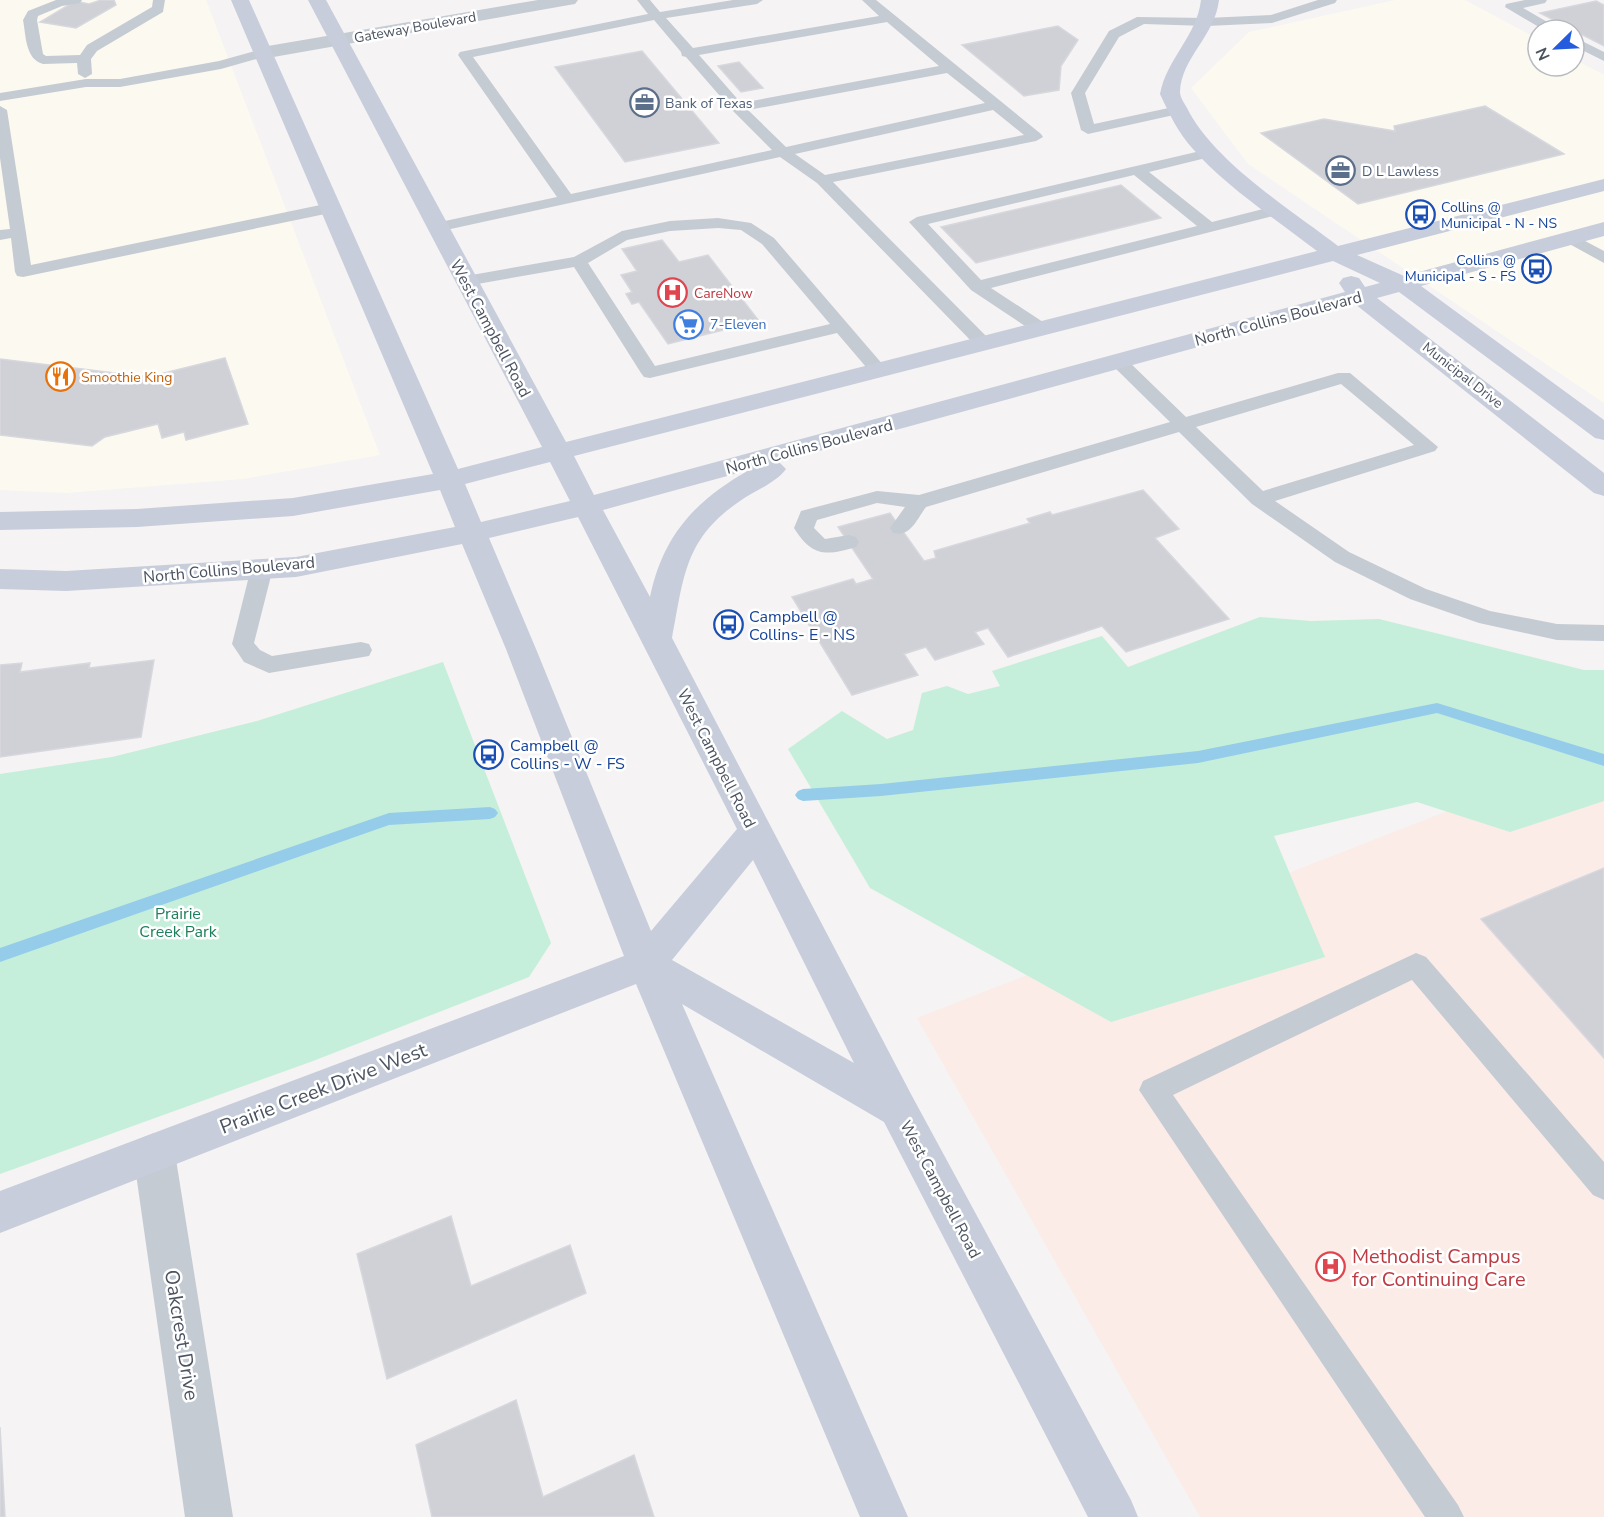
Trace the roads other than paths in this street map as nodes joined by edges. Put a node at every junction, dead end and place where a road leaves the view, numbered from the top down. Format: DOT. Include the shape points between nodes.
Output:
graph roads {
  1 [pos="76,0"];
  2 [pos="159,0"];
  3 [pos="240,0"];
  4 [pos="317,0"];
  5 [pos="569,0"];
  6 [pos="643,0"];
  7 [pos="757,0"];
  8 [pos="868,0"];
  9 [pos="1210,0"];
  10 [pos="1331,0"];
  11 [pos="1541,0"];
  12 [pos="543,2"];
  13 [pos="657,16"];
  14 [pos="890,18"];
  15 [pos="1532,18"];
  16 [pos="1207,22"];
  17 [pos="338,40"];
  18 [pos="1586,47"];
  19 [pos="687,53"];
  20 [pos="262,54"];
  21 [pos="1604,57"];
  22 [pos="84,59"];
  23 [pos="151,63"];
  24 [pos="950,68"];
  25 [pos="118,69"];
  26 [pos="86,83"];
  27 [pos="0,97"];
  28 [pos="996,105"];
  29 [pos="738,108"];
  30 [pos="0,110"];
  31 [pos="1178,110"];
  32 [pos="782,152"];
  33 [pos="1209,153"];
  34 [pos="1137,170"];
  35 [pos="822,180"];
  36 [pos="1604,185"];
  37 [pos="567,200"];
  38 [pos="330,208"];
  39 [pos="1279,210"];
  40 [pos="437,227"];
  41 [pos="1209,228"];
  42 [pos="1604,229"];
  43 [pos="19,232"];
  44 [pos="0,235"];
  45 [pos="1570,238"];
  46 [pos="1333,253"];
  47 [pos="1604,258"];
  48 [pos="579,261"];
  49 [pos="466,281"];
  50 [pos="1403,284"];
  51 [pos="977,286"];
  52 [pos="1359,296"];
  53 [pos="842,327"];
  54 [pos="1040,328"];
  55 [pos="983,343"];
  56 [pos="1119,362"];
  57 [pos="878,370"];
  58 [pos="1182,425"];
  59 [pos="1604,432"];
  60 [pos="823,442"];
  61 [pos="557,452"];
  62 [pos="448,480"];
  63 [pos="1604,487"];
  64 [pos="1259,500"];
  65 [pos="919,502"];
  66 [pos="586,506"];
  67 [pos="0,521"];
  68 [pos="900,528"];
  69 [pos="471,532"];
  70 [pos="849,542"];
  71 [pos="262,568"];
  72 [pos="0,579"];
  73 [pos="1604,633"];
  74 [pos="657,638"];
  75 [pos="361,650"];
  76 [pos="755,832"];
  77 [pos="645,964"];
  78 [pos="898,1109"];
  79 [pos="154,1153"];
  80 [pos="1604,1185"];
  81 [pos="0,1212"];
  82 [pos="209,1517"];
  83 [pos="884,1517"];
  84 [pos="1114,1517"];
  85 [pos="1446,1517"];
  1 -- 22 [label="lane" via="45,8 30,20 37,55 43,60"];
  2 -- 22 [label="lane" via="158,9 92,48"];
  3 -- 20 [label="main road"];
  4 -- 17 [label="main road, West Campbell Road"];
  5 -- 12 [label="street, Gateway Boulevard"];
  6 -- 13 [label="lane"];
  7 -- 13 [label="lane"];
  8 -- 14 [label="lane"];
  9 -- 16 [label="main road, Municipal Drive"];
  10 -- 16 [label="lane" via="1272,19"];
  11 -- 15 [label="lane" via="1511,7"];
  12 -- 17 [label="street, Gateway Boulevard"];
  13 -- 19 [label="lane"];
  13 -- 37 [label="lane" via="465,55"];
  14 -- 19 [label="lane"];
  14 -- 24 [label="lane"];
  16 -- 31 [label="main road, Municipal Drive" via="1173,79 1170,94"];
  16 -- 31 [label="lane" via="1142,20 1114,34 1078,93 1088,130"];
  17 -- 20 [label="street, Gateway Boulevard"];
  17 -- 40 [label="main road, West Campbell Road"];
  18 -- 21 [label="lane"];
  19 -- 29 [label="lane"];
  20 -- 23 [label="lane" via="216,52"];
  20 -- 26 [label="lane" via="120,82"];
  20 -- 38 [label="main road"];
  22 -- 26 [label="lane"];
  24 -- 28 [label="lane"];
  24 -- 29 [label="lane"];
  25 -- 26 [label="lane"];
  26 -- 27 [label="lane"];
  28 -- 32 [label="lane"];
  28 -- 35 [label="lane" via="1036,137"];
  29 -- 32 [label="lane"];
  30 -- 43 [label="lane"];
  31 -- 33 [label="main road, Municipal Drive"];
  32 -- 35 [label="lane"];
  32 -- 37 [label="lane"];
  33 -- 34 [label="lane"];
  33 -- 39 [label="main road, Municipal Drive"];
  34 -- 41 [label="lane"];
  34 -- 51 [label="lane" via="917,222"];
  35 -- 55 [label="lane"];
  36 -- 46 [label="main road"];
  37 -- 40 [label="lane"];
  38 -- 43 [label="lane" via="23,272"];
  38 -- 62 [label="main road"];
  39 -- 41 [label="lane"];
  39 -- 46 [label="main road, Municipal Drive"];
  40 -- 49 [label="main road, West Campbell Road"];
  41 -- 51 [label="lane"];
  42 -- 45 [label="main road, North Collins Boulevard"];
  43 -- 44 [label="lane"];
  45 -- 47 [label="lane"];
  45 -- 50 [label="main road, North Collins Boulevard"];
  46 -- 50 [label="main road, Municipal Drive"];
  46 -- 52 [label="main road, Municipal Drive"];
  46 -- 54 [label="main road"];
  48 -- 49 [label="lane"];
  48 -- 53 [label="lane" via="622,236 670,226 745,226 768,241"];
  48 -- 53 [label="lane" via="650,374"];
  49 -- 61 [label="main road, West Campbell Road"];
  50 -- 52 [label="main road, North Collins Boulevard"];
  50 -- 59 [label="main road, Municipal Drive"];
  51 -- 54 [label="lane"];
  52 -- 56 [label="main road, North Collins Boulevard"];
  52 -- 63 [label="main road, Municipal Drive"];
  53 -- 57 [label="lane"];
  54 -- 55 [label="main road"];
  55 -- 57 [label="main road"];
  56 -- 58 [label="lane"];
  56 -- 60 [label="main road, North Collins Boulevard"];
  57 -- 61 [label="main road"];
  58 -- 64 [label="lane"];
  58 -- 64 [label="lane" via="1344,377 1428,447"];
  58 -- 65 [label="lane"];
  60 -- 66 [label="main road, North Collins Boulevard"];
  60 -- 74 [label="main road" via="737,487 695,524 672,564"];
  61 -- 62 [label="main road"];
  61 -- 66 [label="main road, West Campbell Road"];
  62 -- 67 [label="main road" via="293,507 137,518"];
  62 -- 69 [label="main road"];
  64 -- 73 [label="lane" via="1342,557 1418,594 1487,618 1557,632"];
  65 -- 68 [label="lane"];
  65 -- 70 [label="lane" via="877,497 808,516 804,528 813,542 830,548"];
  66 -- 69 [label="main road, North Collins Boulevard"];
  66 -- 74 [label="main road, West Campbell Road"];
  69 -- 71 [label="main road, North Collins Boulevard" via="297,567"];
  69 -- 77 [label="main road"];
  71 -- 72 [label="main road, North Collins Boulevard" via="66,581"];
  71 -- 75 [label="lane" via="243,644 252,656 269,665"];
  74 -- 76 [label="main road, West Campbell Road"];
  76 -- 77 [label="main road"];
  76 -- 78 [label="main road, West Campbell Road"];
  77 -- 78 [label="main road"];
  77 -- 79 [label="main road, Prairie Creek Drive West"];
  77 -- 83 [label="main road"];
  78 -- 84 [label="main road, West Campbell Road"];
  79 -- 81 [label="main road, Prairie Creek Drive West"];
  79 -- 82 [label="street, Oakcrest Drive"];
  80 -- 85 [label="lane" via="1416,965 1153,1090"];
}
